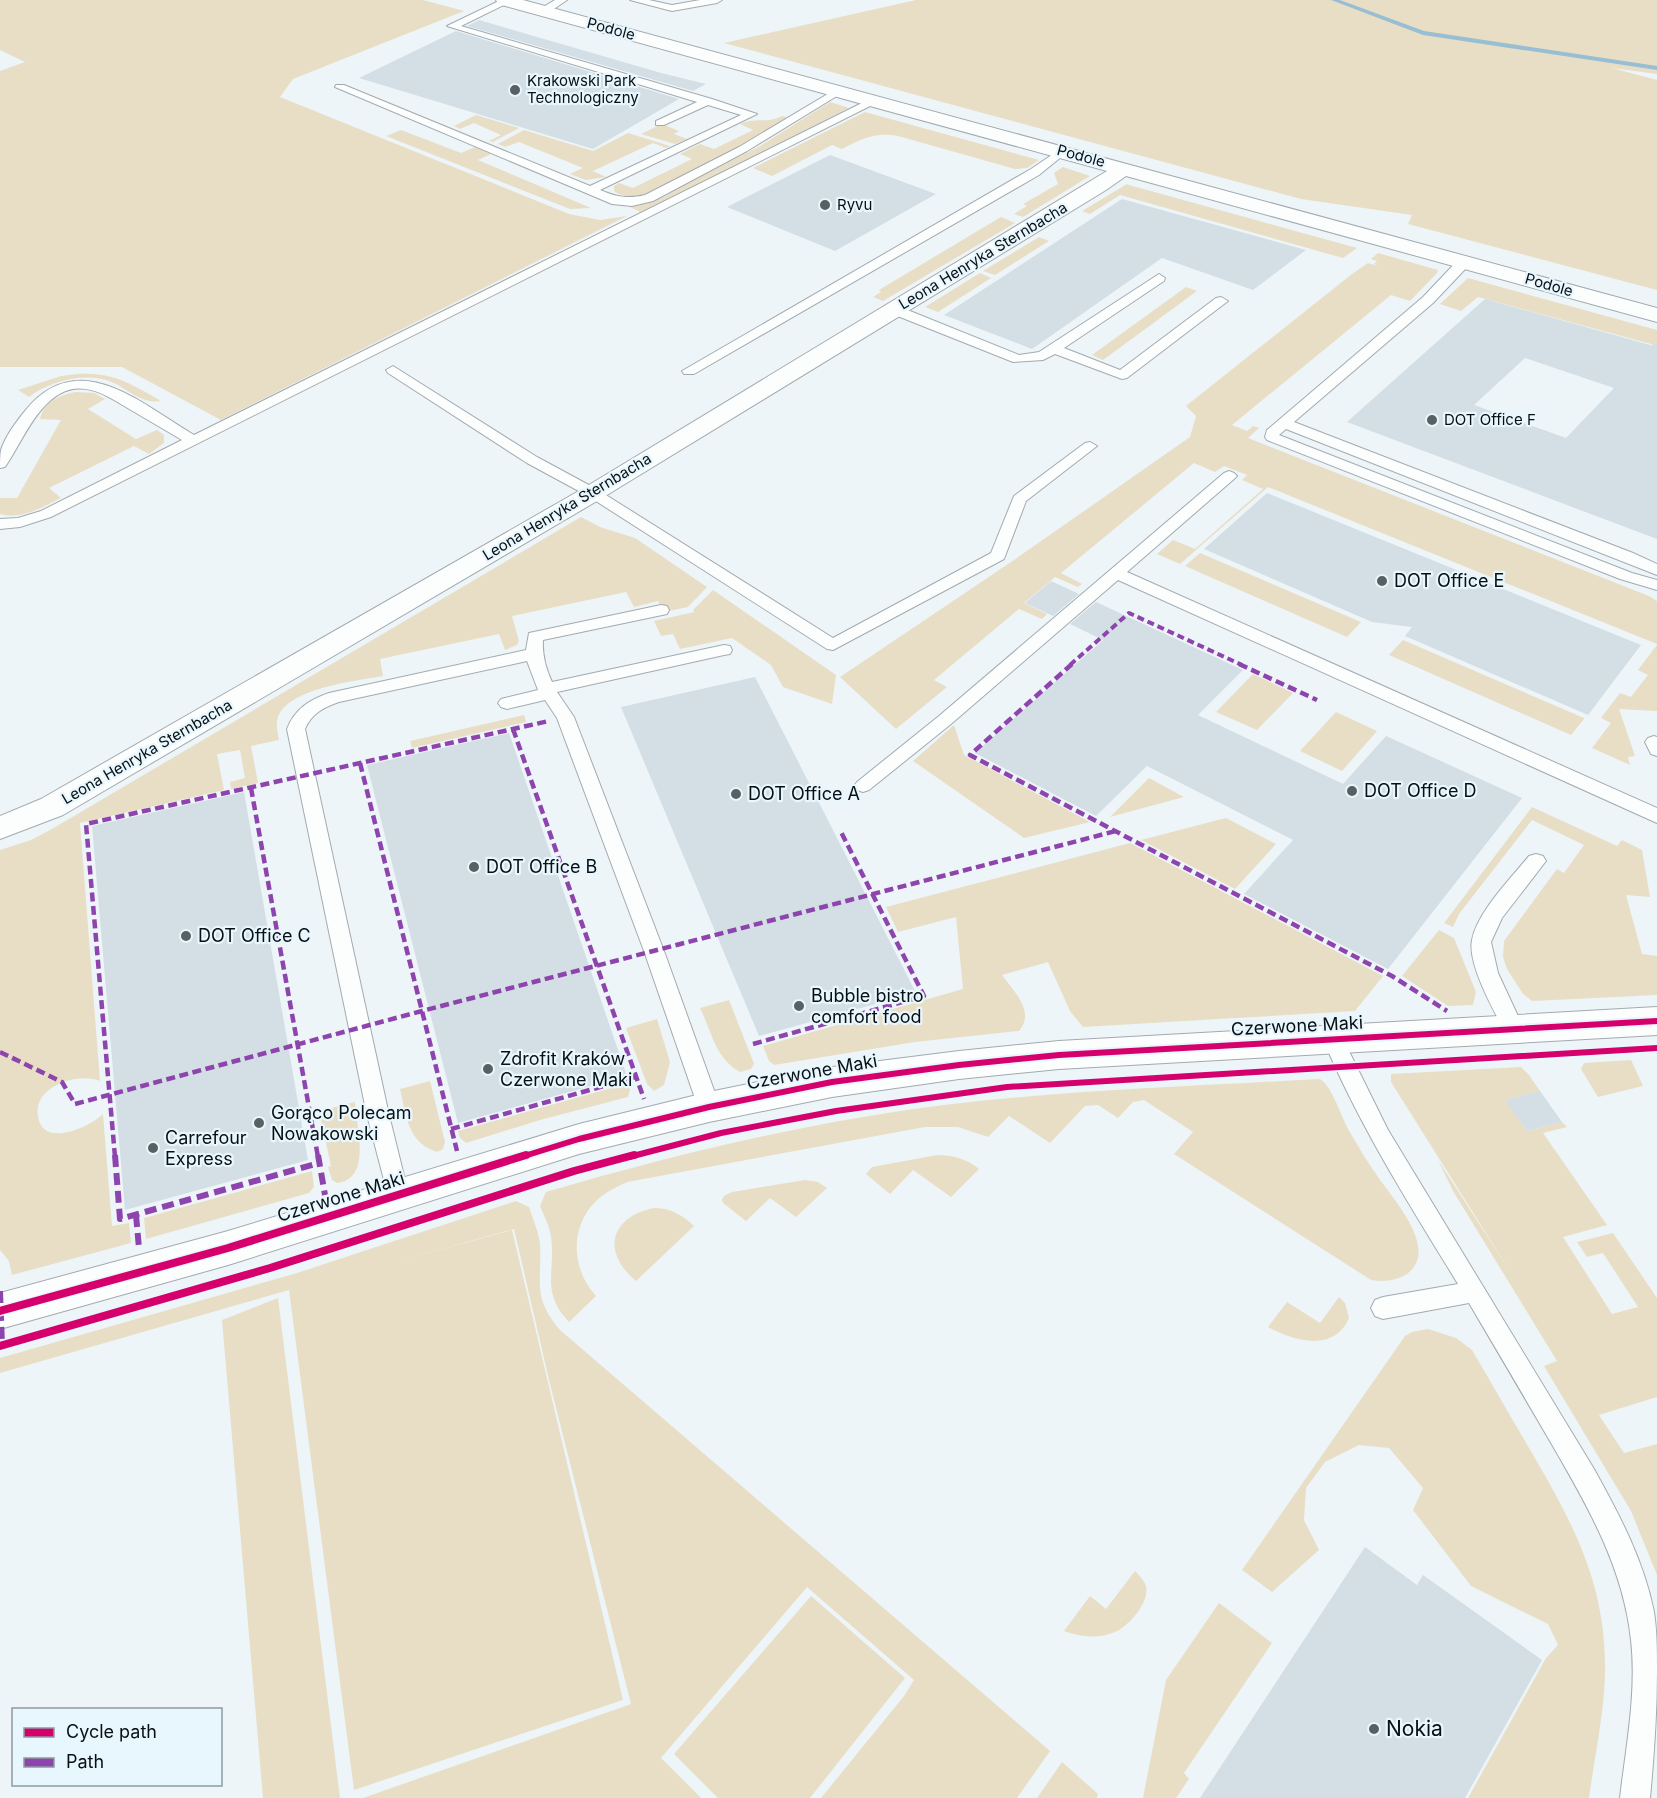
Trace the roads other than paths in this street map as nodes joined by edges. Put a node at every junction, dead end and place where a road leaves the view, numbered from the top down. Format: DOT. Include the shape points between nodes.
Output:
graph roads {
  1 [pos="562,0"];
  2 [pos="635,0"];
  3 [pos="717,0"];
  4 [pos="521,3"];
  5 [pos="340,87"];
  6 [pos="840,91"];
  7 [pos="874,100"];
  8 [pos="708,101"];
  9 [pos="660,123"];
  10 [pos="1062,152"];
  11 [pos="1124,168"];
  12 [pos="591,190"];
  13 [pos="1465,261"];
  14 [pos="1159,278"];
  15 [pos="1221,301"];
  16 [pos="895,309"];
  17 [pos="1657,315"];
  18 [pos="1055,349"];
  19 [pos="393,370"];
  20 [pos="689,371"];
  21 [pos="1284,423"];
  22 [pos="194,441"];
  23 [pos="1090,446"];
  24 [pos="0,464"];
  25 [pos="1229,476"];
  26 [pos="593,493"];
  27 [pos="0,524"];
  28 [pos="1657,570"];
  29 [pos="1116,573"];
  30 [pos="1657,585"];
  31 [pos="661,610"];
  32 [pos="724,650"];
  33 [pos="532,654"];
  34 [pos="547,692"];
  35 [pos="507,703"];
  36 [pos="863,786"];
  37 [pos="1657,816"];
  38 [pos="0,828"];
  39 [pos="1536,861"];
  40 [pos="1657,1021"];
  41 [pos="1514,1029"];
  42 [pos="1332,1039"];
  43 [pos="709,1107"];
  44 [pos="398,1196"];
  45 [pos="1475,1291"];
  46 [pos="1383,1308"];
  47 [pos="0,1311"];
  48 [pos="1635,1798"];
  1 -- 4 [label="lane"];
  2 -- 3 [label="lane" via="672,8"];
  4 -- 6 [label="street, Podole"];
  4 -- 8 [label="lane" via="452,26"];
  5 -- 12 [label="lane"];
  6 -- 7 [label="street, Podole"];
  6 -- 12 [label="lane" via="743,149 649,198 616,201"];
  7 -- 10 [label="street, Podole"];
  7 -- 22 [label="lane"];
  8 -- 9 [label="lane"];
  8 -- 12 [label="lane" via="751,114"];
  10 -- 11 [label="street, Podole"];
  10 -- 20 [label="lane" via="1028,176"];
  11 -- 13 [label="street, Podole"];
  11 -- 16 [label="street, Leona Henryka Sternbacha"];
  13 -- 17 [label="street, Podole"];
  13 -- 21 [label="lane" via="1428,300"];
  14 -- 18 [label="lane"];
  15 -- 18 [label="lane" via="1122,375"];
  16 -- 18 [label="lane" via="1018,358 1043,356"];
  16 -- 26 [label="street, Leona Henryka Sternbacha"];
  19 -- 26 [label="lane" via="532,460"];
  21 -- 28 [label="lane"];
  21 -- 30 [label="lane" via="1272,437 1445,500 1626,576"];
  22 -- 24 [label="lane" via="103,387 73,386 40,400"];
  22 -- 27 [label="lane" via="41,516"];
  23 -- 26 [label="lane" via="1019,499 998,556 833,645"];
  25 -- 29 [label="lane"];
  26 -- 38 [label="street, Leona Henryka Sternbacha" via="52,807"];
  29 -- 36 [label="lane"];
  29 -- 37 [label="lane"];
  31 -- 33 [label="lane" via="535,637"];
  32 -- 34 [label="lane"];
  33 -- 34 [label="lane"];
  33 -- 44 [label="lane" via="335,697 309,710 296,729"];
  34 -- 35 [label="lane"];
  34 -- 43 [label="lane" via="565,717"];
  39 -- 41 [label="lane" via="1487,925 1480,943"];
  40 -- 41 [label="street, Czerwone Maki"];
  41 -- 42 [label="street, Czerwone Maki"];
  42 -- 43 [label="street, Czerwone Maki" via="959,1065 853,1079"];
  42 -- 45 [label="lane" via="1372,1122"];
  43 -- 44 [label="street, Czerwone Maki" via="579,1139"];
  44 -- 47 [label="street, Czerwone Maki"];
  45 -- 46 [label="lane"];
  45 -- 48 [label="lane" via="1592,1488 1627,1564 1645,1639 1646,1682"];
}
